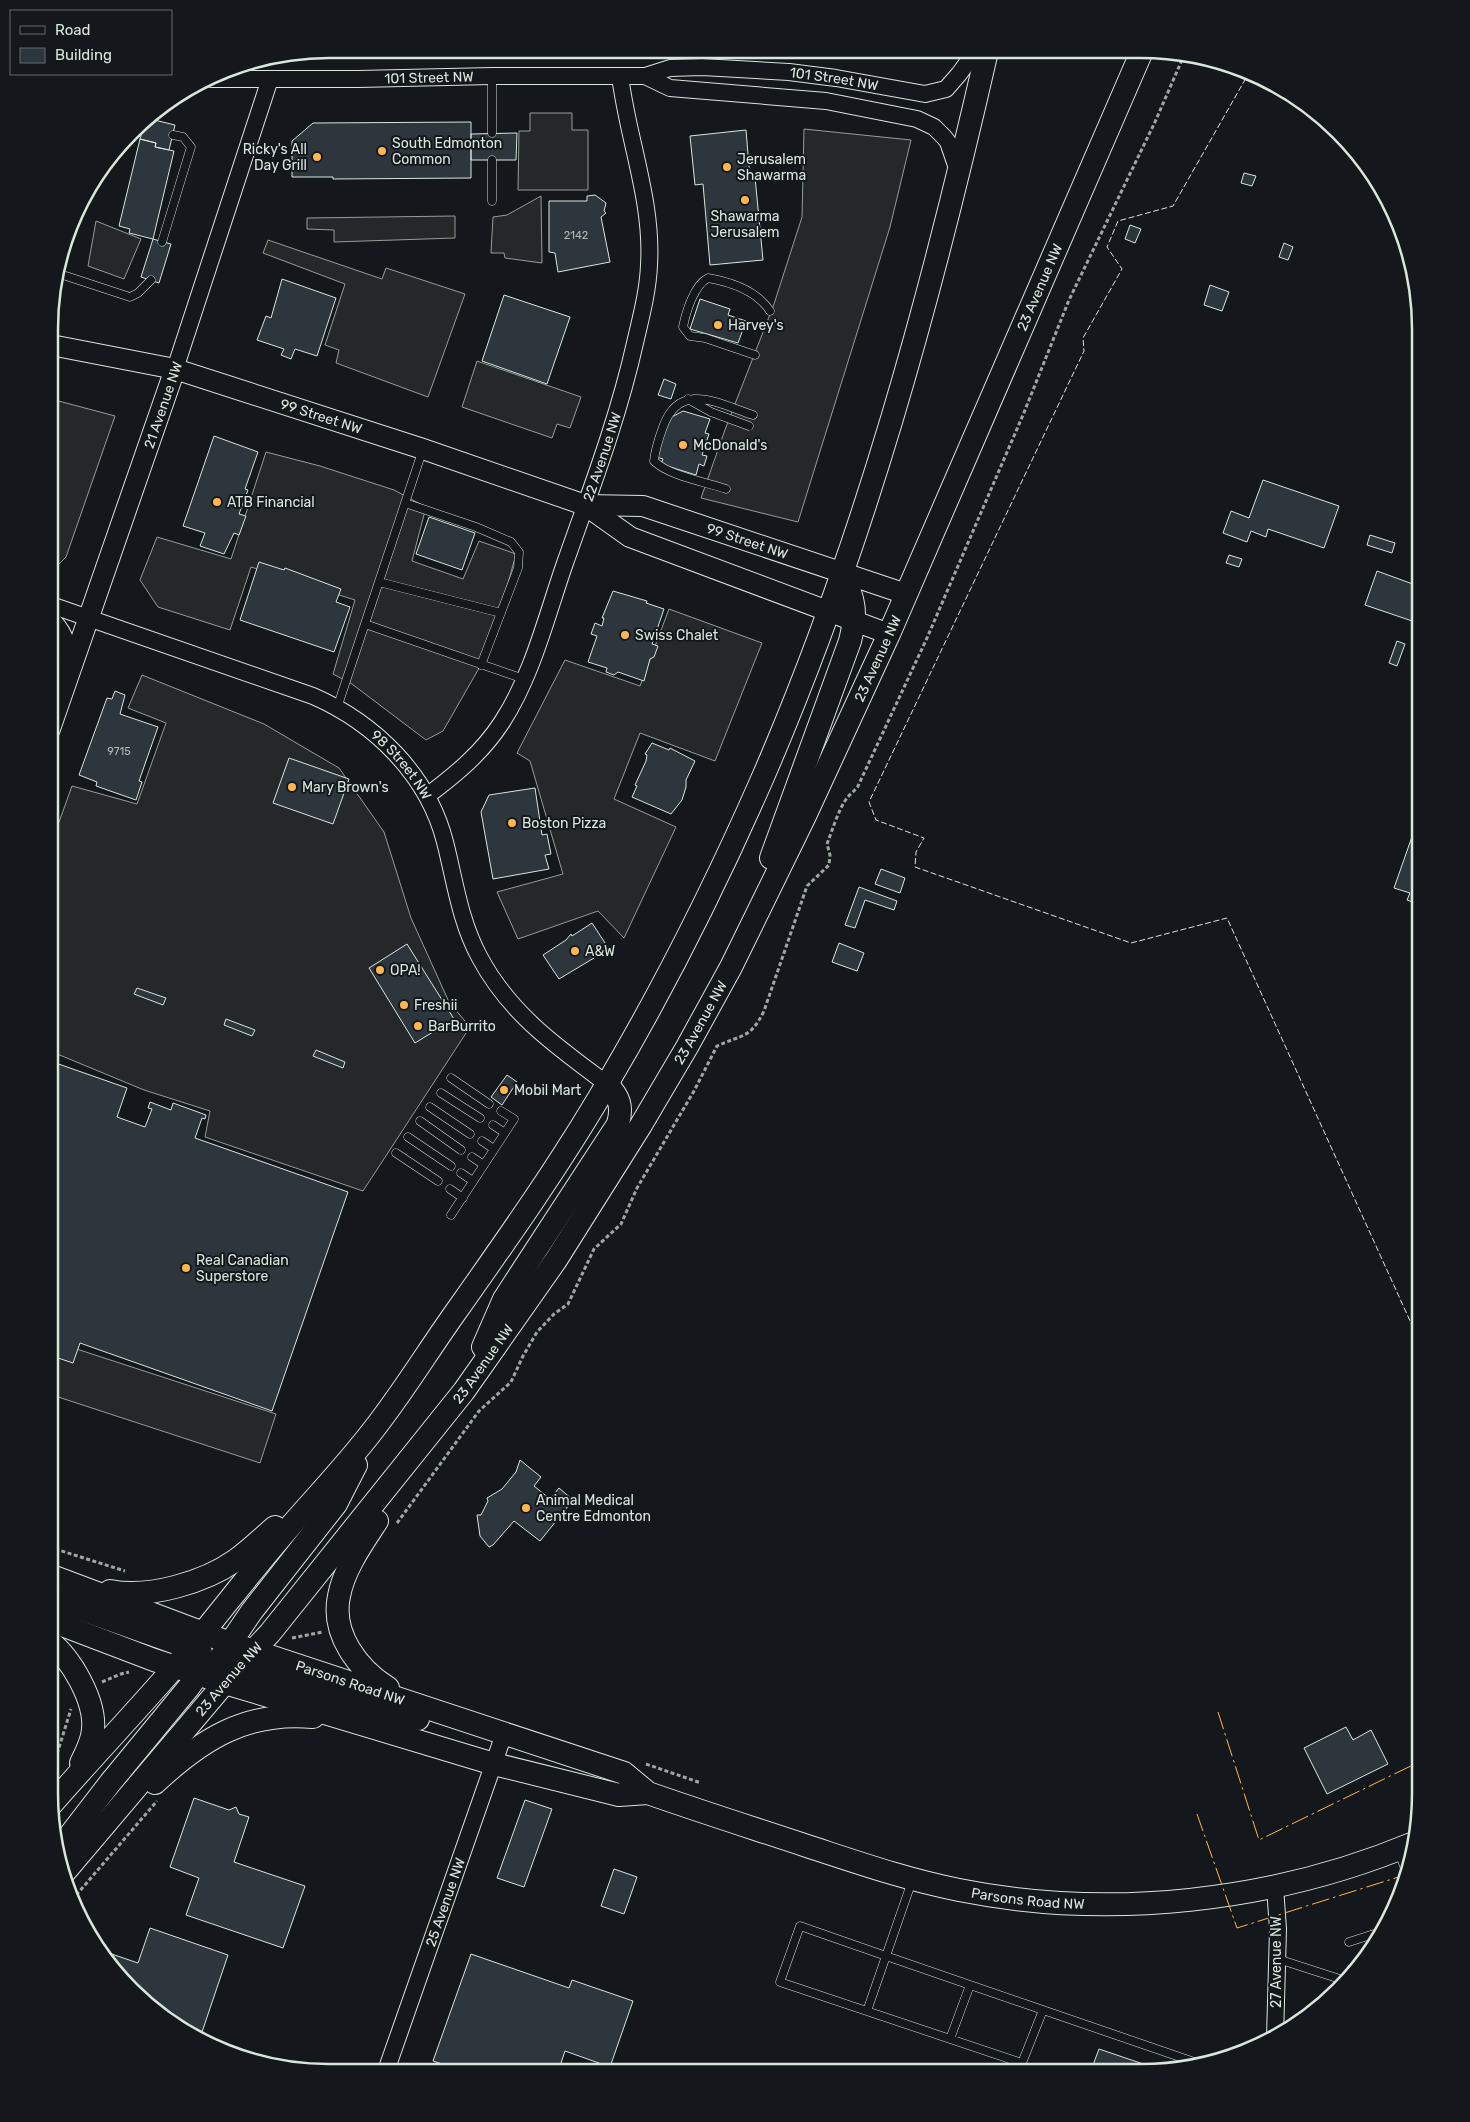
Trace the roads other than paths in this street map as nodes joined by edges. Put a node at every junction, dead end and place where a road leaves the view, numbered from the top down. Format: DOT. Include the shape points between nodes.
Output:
graph roads {
  1 [pos="971,58"];
  2 [pos="985,58"];
  3 [pos="1139,58"];
  4 [pos="492,76"];
  5 [pos="620,76"];
  6 [pos="645,76"];
  7 [pos="223,79"];
  8 [pos="270,79"];
  9 [pos="492,133"];
  10 [pos="173,135"];
  11 [pos="492,160"];
  12 [pos="959,174"];
  13 [pos="492,201"];
  14 [pos="162,242"];
  15 [pos="66,276"];
  16 [pos="150,280"];
  17 [pos="770,311"];
  18 [pos="58,346"];
  19 [pos="755,355"];
  20 [pos="175,369"];
  21 [pos="688,399"];
  22 [pos="753,415"];
  23 [pos="749,426"];
  24 [pos="423,449"];
  25 [pos="726,489"];
  26 [pos="405,503"];
  27 [pos="586,505"];
  28 [pos="842,573"];
  29 [pos="379,582"];
  30 [pos="906,594"];
  31 [pos="58,607"];
  32 [pos="828,612"];
  33 [pos="501,613"];
  34 [pos="88,618"];
  35 [pos="855,621"];
  36 [pos="365,624"];
  37 [pos="58,631"];
  38 [pos="889,634"];
  39 [pos="482,665"];
  40 [pos="524,680"];
  41 [pos="58,692"];
  42 [pos="58,707"];
  43 [pos="337,708"];
  44 [pos="427,796"];
  45 [pos="731,967"];
  46 [pos="451,1078"];
  47 [pos="607,1084"];
  48 [pos="441,1092"];
  49 [pos="489,1104"];
  50 [pos="430,1107"];
  51 [pos="501,1111"];
  52 [pos="480,1118"];
  53 [pos="420,1121"];
  54 [pos="493,1125"];
  55 [pos="505,1133"];
  56 [pos="470,1134"];
  57 [pos="408,1137"];
  58 [pos="482,1141"];
  59 [pos="494,1149"];
  60 [pos="461,1150"];
  61 [pos="396,1153"];
  62 [pos="472,1157"];
  63 [pos="484,1165"];
  64 [pos="451,1166"];
  65 [pos="461,1173"];
  66 [pos="438,1181"];
  67 [pos="473,1181"];
  68 [pos="450,1189"];
  69 [pos="463,1198"];
  70 [pos="451,1216"];
  71 [pos="464,1391"];
  72 [pos="448,1414"];
  73 [pos="375,1427"];
  74 [pos="337,1475"];
  75 [pos="58,1577"];
  76 [pos="58,1578"];
  77 [pos="58,1601"];
  78 [pos="58,1623"];
  79 [pos="58,1649"];
  80 [pos="217,1657"];
  81 [pos="175,1667"];
  82 [pos="442,1711"];
  83 [pos="496,1731"];
  84 [pos="406,1738"];
  85 [pos="494,1764"];
  86 [pos="72,1780"];
  87 [pos="648,1793"];
  88 [pos="58,1797"];
  89 [pos="63,1845"];
  90 [pos="1406,1847"];
  91 [pos="68,1867"];
  92 [pos="71,1877"];
  93 [pos="913,1879"];
  94 [pos="1275,1886"];
  95 [pos="1373,1934"];
  96 [pos="1349,1942"];
  97 [pos="886,1956"];
  98 [pos="1278,1959"];
  99 [pos="1339,1979"];
  100 [pos="970,1985"];
  101 [pos="1043,2010"];
  102 [pos="867,2011"];
  103 [pos="1275,2029"];
  104 [pos="950,2039"];
  105 [pos="1188,2060"];
  106 [pos="388,2064"];
  1 -- 6 [label="street, 101 Street NW" via="946,89 924,94 836,78 752,69 670,68"];
  2 -- 12 [label="main road, 23 Avenue NW"];
  3 -- 30 [label="main road, 23 Avenue NW"];
  4 -- 5 [label="street, 101 Street NW"];
  4 -- 8 [label="street, 101 Street NW"];
  4 -- 9 [label="lane"];
  5 -- 6 [label="street, 101 Street NW"];
  5 -- 27 [label="street, 22 Avenue NW" via="646,204 649,267 642,316 623,391"];
  6 -- 12 [label="street, 101 Street NW" via="670,88 826,101 917,119 934,128 948,142"];
  7 -- 8 [label="street, 101 Street NW"];
  8 -- 20 [label="street, 21 Avenue NW"];
  10 -- 14 [label="lane" via="183,137 191,147"];
  11 -- 13 [label="lane"];
  12 -- 28 [label="main road, 23 Avenue NW" via="922,312"];
  15 -- 16 [label="lane" via="130,297"];
  17 -- 19 [label="lane" via="753,293 708,278 699,285 684,320 683,327 690,336"];
  18 -- 20 [label="street, 99 Street NW"];
  20 -- 24 [label="street, 99 Street NW"];
  20 -- 34 [label="street, 21 Avenue NW"];
  21 -- 22 [label="lane" via="710,401"];
  21 -- 23 [label="lane" via="711,412"];
  21 -- 25 [label="lane" via="671,409 654,461 673,472"];
  24 -- 26 [label="lane"];
  24 -- 27 [label="street, 99 Street NW"];
  26 -- 29 [label="lane"];
  26 -- 33 [label="lane" via="511,542 519,552 518,568"];
  27 -- 28 [label="street, 99 Street NW" via="643,506"];
  27 -- 32 [label="street, 99 Street NW" via="630,537"];
  27 -- 40 [label="street, 22 Avenue NW"];
  28 -- 30 [label="street, 99 Street NW"];
  28 -- 32 [label="main road, 23 Avenue NW"];
  28 -- 35 [label="main road"];
  29 -- 33 [label="lane"];
  29 -- 36 [label="lane"];
  30 -- 38 [label="main road, 23 Avenue NW"];
  31 -- 34 [label="street, 98 Street NW"];
  32 -- 35 [label="street, 99 Street NW"];
  32 -- 47 [label="main road, 23 Avenue NW" via="778,741 728,854 670,970"];
  33 -- 39 [label="lane"];
  34 -- 42 [label="street, 21 Avenue NW"];
  34 -- 43 [label="street, 98 Street NW" via="305,693"];
  35 -- 38 [label="street, 99 Street NW"];
  35 -- 45 [label="main road"];
  36 -- 39 [label="lane"];
  36 -- 43 [label="lane"];
  37 -- 41 [label="street" via="66,651"];
  38 -- 45 [label="main road, 23 Avenue NW"];
  39 -- 40 [label="lane"];
  40 -- 44 [label="street, 22 Avenue NW" via="503,722 476,757"];
  43 -- 44 [label="street, 98 Street NW" via="388,746 410,769"];
  44 -- 47 [label="street, 98 Street NW" via="444,839 464,921 487,970 511,1003 539,1032"];
  45 -- 71 [label="main road, 23 Avenue NW" via="636,1134 556,1260"];
  46 -- 49 [label="lane"];
  47 -- 71 [label="main road" via="621,1103 618,1124 504,1299"];
  47 -- 73 [label="main road, 23 Avenue NW" via="517,1224"];
  48 -- 52 [label="lane"];
  50 -- 56 [label="lane"];
  51 -- 55 [label="lane" via="514,1119"];
  53 -- 60 [label="lane"];
  54 -- 55 [label="lane"];
  55 -- 59 [label="lane"];
  57 -- 64 [label="lane"];
  58 -- 59 [label="lane"];
  59 -- 63 [label="lane"];
  61 -- 66 [label="lane"];
  62 -- 63 [label="lane"];
  63 -- 67 [label="lane"];
  65 -- 67 [label="lane"];
  67 -- 69 [label="lane"];
  68 -- 69 [label="lane"];
  69 -- 70 [label="lane"];
  71 -- 72 [label="main road, 23 Avenue NW"];
  72 -- 80 [label="main road, 23 Avenue NW"];
  72 -- 82 [label="main road" via="435,1439 358,1549 341,1587 337,1609 343,1639 364,1670 388,1688"];
  73 -- 74 [label="main road, 23 Avenue NW"];
  73 -- 80 [label="main road" via="336,1504"];
  74 -- 75 [label="main road" via="235,1561 187,1583 155,1591 118,1593"];
  74 -- 80 [label="main road, 23 Avenue NW" via="284,1533"];
  76 -- 80 [label="main road, Parsons Road NW"];
  77 -- 80 [label="main road"];
  78 -- 81 [label="main road, Parsons Road NW"];
  79 -- 86 [label="main road" via="68,1658 93,1720 90,1742"];
  80 -- 81 [label="main road, Parsons Road NW"];
  80 -- 82 [label="main road, Parsons Road NW"];
  80 -- 83 [label="main road" via="432,1723"];
  80 -- 84 [label="main road, Parsons Road NW"];
  80 -- 89 [label="main road"];
  80 -- 91 [label="main road, 23 Avenue NW"];
  81 -- 86 [label="main road"];
  82 -- 83 [label="main road, Parsons Road NW"];
  83 -- 85 [label="street, 25 Avenue NW"];
  83 -- 87 [label="main road, Parsons Road NW" via="624,1773"];
  84 -- 85 [label="main road, Parsons Road NW"];
  84 -- 92 [label="main road" via="318,1717 252,1720 239,1725 215,1735 169,1770 146,1791"];
  85 -- 87 [label="main road, Parsons Road NW" via="619,1795"];
  85 -- 106 [label="street, 25 Avenue NW"];
  86 -- 88 [label="main road"];
  87 -- 93 [label="main road, Parsons Road NW"];
  90 -- 94 [label="main road, Parsons Road NW"];
  93 -- 94 [label="main road, Parsons Road NW" via="995,1896 1125,1904 1194,1900"];
  93 -- 97 [label="lane"];
  94 -- 98 [label="street, 27 Avenue NW"];
  95 -- 96 [label="lane"];
  97 -- 100 [label="lane"];
  97 -- 102 [label="lane"];
  97 -- 102 [label="lane" via="800,1926 780,1982"];
  98 -- 99 [label="lane"];
  98 -- 103 [label="street, 27 Avenue NW"];
  100 -- 101 [label="lane"];
  100 -- 104 [label="lane"];
  101 -- 104 [label="lane" via="1022,2063"];
  101 -- 105 [label="lane"];
  102 -- 104 [label="lane"];
}
